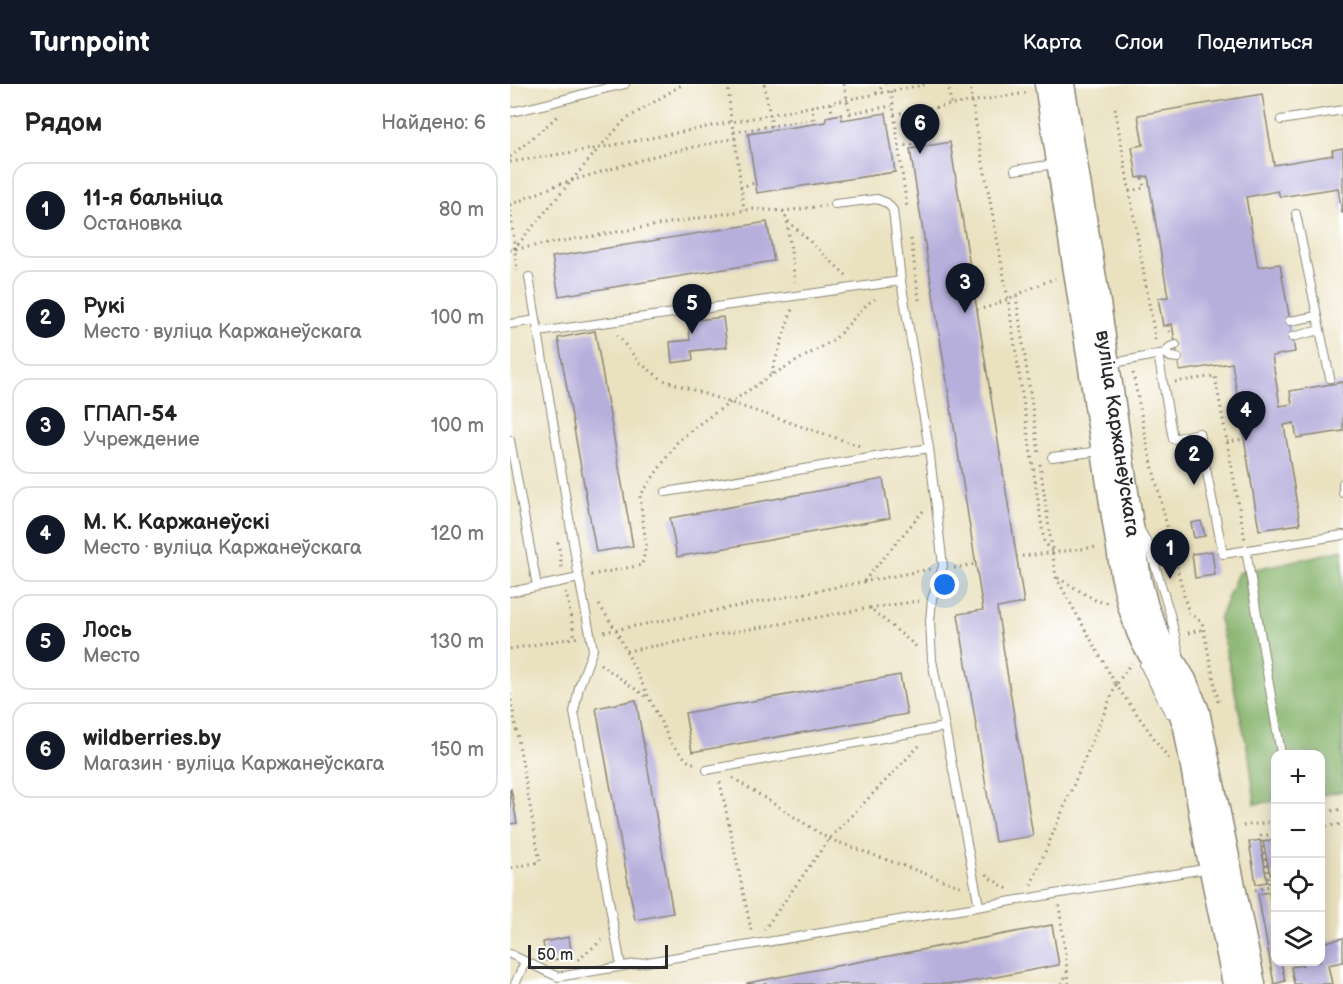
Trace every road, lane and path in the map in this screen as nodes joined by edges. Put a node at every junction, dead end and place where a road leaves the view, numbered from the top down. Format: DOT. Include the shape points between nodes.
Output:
graph roads {
  1 [pos="625,84"];
  2 [pos="683,84"];
  3 [pos="728,84"];
  4 [pos="764,84"];
  5 [pos="844,84"];
  6 [pos="885,84"];
  7 [pos="927,84"];
  8 [pos="948,84"];
  9 [pos="970,84"];
  10 [pos="1063,84"];
  11 [pos="595,87"];
  12 [pos="1036,89"];
  13 [pos="891,91"];
  14 [pos="875,94"];
  15 [pos="847,99"];
  16 [pos="972,102"];
  17 [pos="831,103"];
  18 [pos="951,104"];
  19 [pos="812,106"];
  20 [pos="893,106"];
  21 [pos="1115,108"];
  22 [pos="1343,110"];
  23 [pos="510,112"];
  24 [pos="850,113"];
  25 [pos="770,114"];
  26 [pos="894,114"];
  27 [pos="559,115"];
  28 [pos="832,116"];
  29 [pos="850,119"];
  30 [pos="1281,120"];
  31 [pos="731,121"];
  32 [pos="772,126"];
  33 [pos="734,132"];
  34 [pos="735,138"];
  35 [pos="899,146"];
  36 [pos="919,147"];
  37 [pos="598,148"];
  38 [pos="510,157"];
  39 [pos="510,162"];
  40 [pos="1067,162"];
  41 [pos="1015,170"];
  42 [pos="1142,177"];
  43 [pos="570,182"];
  44 [pos="755,183"];
  45 [pos="740,187"];
  46 [pos="1129,191"];
  47 [pos="835,204"];
  48 [pos="510,205"];
  49 [pos="744,210"];
  50 [pos="783,211"];
  51 [pos="908,212"];
  52 [pos="1296,214"];
  53 [pos="787,220"];
  54 [pos="911,234"];
  55 [pos="512,250"];
  56 [pos="529,278"];
  57 [pos="916,278"];
  58 [pos="1055,278"];
  59 [pos="901,281"];
  60 [pos="858,287"];
  61 [pos="797,296"];
  62 [pos="1016,296"];
  63 [pos="1008,299"];
  64 [pos="920,301"];
  65 [pos="977,310"];
  66 [pos="1317,316"];
  67 [pos="536,320"];
  68 [pos="1290,321"];
  69 [pos="605,322"];
  70 [pos="510,324"];
  71 [pos="1320,330"];
  72 [pos="538,332"];
  73 [pos="1292,337"];
  74 [pos="1176,345"];
  75 [pos="1160,352"];
  76 [pos="1178,358"];
  77 [pos="1130,360"];
  78 [pos="1099,366"];
  79 [pos="771,376"];
  80 [pos="1330,378"];
  81 [pos="732,402"];
  82 [pos="1244,439"];
  83 [pos="510,440"];
  84 [pos="1227,442"];
  85 [pos="929,448"];
  86 [pos="1111,450"];
  87 [pos="887,455"];
  88 [pos="1052,457"];
  89 [pos="1343,483"];
  90 [pos="666,492"];
  91 [pos="1343,493"];
  92 [pos="934,497"];
  93 [pos="1343,535"];
  94 [pos="1106,546"];
  95 [pos="1246,550"];
  96 [pos="1053,553"];
  97 [pos="1016,557"];
  98 [pos="976,564"];
  99 [pos="943,566"];
  100 [pos="1056,577"];
  101 [pos="579,578"];
  102 [pos="952,578"];
  103 [pos="863,582"];
  104 [pos="537,586"];
  105 [pos="510,591"];
  106 [pos="932,599"];
  107 [pos="1118,604"];
  108 [pos="870,608"];
  109 [pos="616,630"];
  110 [pos="591,635"];
  111 [pos="510,649"];
  112 [pos="626,651"];
  113 [pos="590,657"];
  114 [pos="932,660"];
  115 [pos="1131,663"];
  116 [pos="1116,685"];
  117 [pos="510,694"];
  118 [pos="650,699"];
  119 [pos="1221,715"];
  120 [pos="940,728"];
  121 [pos="1280,750"];
  122 [pos="1180,755"];
  123 [pos="717,768"];
  124 [pos="707,770"];
  125 [pos="1343,809"];
  126 [pos="1325,812"];
  127 [pos="1271,822"];
  128 [pos="1343,824"];
  129 [pos="1243,826"];
  130 [pos="1325,826"];
  131 [pos="1271,835"];
  132 [pos="986,866"];
  133 [pos="1220,866"];
  134 [pos="510,868"];
  135 [pos="1270,886"];
  136 [pos="1008,889"];
  137 [pos="1255,890"];
  138 [pos="1058,893"];
  139 [pos="979,906"];
  140 [pos="614,930"];
  141 [pos="754,944"];
  142 [pos="510,954"];
  143 [pos="525,962"];
  144 [pos="621,966"];
  145 [pos="1068,971"];
  146 [pos="558,977"];
  147 [pos="515,984"];
  148 [pos="1062,984"];
  149 [pos="1069,984"];
  150 [pos="1234,984"];
  151 [pos="1254,984"];
  1 -- 11 [label="lane"];
  2 -- 37 [label="path" via="625,120"];
  3 -- 31 [label="path"];
  4 -- 25 [label="path"];
  5 -- 15 [label="path"];
  6 -- 14 [label="path"];
  7 -- 13 [label="path"];
  8 -- 18 [label="path"];
  9 -- 16 [label="path"];
  10 -- 40 [label="street, вуліца Каржанеўскага"];
  11 -- 23 [label="lane"];
  12 -- 16 [label="path"];
  12 -- 40 [label="street, вуліца Каржанеўскага"];
  13 -- 14 [label="path"];
  13 -- 20 [label="path"];
  14 -- 15 [label="path"];
  15 -- 17 [label="path"];
  15 -- 24 [label="path"];
  16 -- 18 [label="path"];
  16 -- 63 [label="path"];
  17 -- 19 [label="path"];
  17 -- 28 [label="path"];
  18 -- 26 [label="path"];
  19 -- 25 [label="path"];
  19 -- 32 [label="path" via="815,122"];
  20 -- 24 [label="path"];
  20 -- 26 [label="path"];
  21 -- 46 [label="path"];
  22 -- 30 [label="lane"];
  24 -- 29 [label="path"];
  25 -- 31 [label="path"];
  25 -- 32 [label="path"];
  26 -- 35 [label="path"];
  27 -- 38 [label="path"];
  31 -- 33 [label="path"];
  31 -- 37 [label="path"];
  32 -- 33 [label="path"];
  33 -- 34 [label="path"];
  34 -- 43 [label="path" via="654,156"];
  34 -- 45 [label="path"];
  35 -- 36 [label="path"];
  35 -- 51 [label="path"];
  37 -- 39 [label="path"];
  37 -- 43 [label="path"];
  40 -- 41 [label="lane"];
  40 -- 78 [label="street, вуліца Каржанеўскага"];
  42 -- 46 [label="path" via="1144,188"];
  43 -- 48 [label="path"];
  43 -- 55 [label="path"];
  44 -- 45 [label="path"];
  45 -- 49 [label="path"];
  46 -- 75 [label="path"];
  47 -- 50 [label="path"];
  47 -- 59 [label="lane" via="877,199 887,203 892,210"];
  48 -- 55 [label="path"];
  49 -- 50 [label="path"];
  49 -- 55 [label="path"];
  50 -- 53 [label="path"];
  52 -- 66 [label="lane"];
  53 -- 60 [label="path"];
  53 -- 61 [label="path"];
  54 -- 57 [label="path"];
  56 -- 67 [label="lane"];
  57 -- 59 [label="path"];
  57 -- 64 [label="path"];
  58 -- 62 [label="path"];
  59 -- 60 [label="lane"];
  59 -- 79 [label="path" via="867,304 834,340"];
  59 -- 85 [label="lane"];
  60 -- 61 [label="lane"];
  61 -- 69 [label="lane"];
  61 -- 79 [label="path"];
  62 -- 63 [label="path"];
  62 -- 96 [label="path"];
  63 -- 65 [label="path"];
  63 -- 96 [label="path" via="1044,541"];
  66 -- 68 [label="lane"];
  66 -- 71 [label="lane"];
  67 -- 70 [label="lane"];
  67 -- 72 [label="lane"];
  69 -- 72 [label="lane"];
  69 -- 81 [label="path" via="640,363 663,380"];
  71 -- 73 [label="lane"];
  71 -- 80 [label="lane"];
  72 -- 101 [label="lane"];
  74 -- 75 [label="lane"];
  75 -- 76 [label="lane"];
  75 -- 77 [label="lane"];
  75 -- 95 [label="lane" via="1173,439 1199,433 1222,554"];
  77 -- 78 [label="lane"];
  77 -- 119 [label="path" via="1177,570 1189,613 1202,622"];
  78 -- 86 [label="street, вуліца Каржанеўскага"];
  79 -- 81 [label="path"];
  81 -- 87 [label="path"];
  81 -- 101 [label="path" via="678,441 640,496 646,545 642,565"];
  82 -- 84 [label="path"];
  83 -- 104 [label="lane"];
  85 -- 87 [label="lane"];
  85 -- 92 [label="lane"];
  86 -- 88 [label="lane"];
  86 -- 107 [label="street, вуліца Каржанеўскага" via="1122,574"];
  86 -- 133 [label="street, вуліца Каржанеўскага" via="1129,510 1148,607 1160,639 1198,711"];
  87 -- 90 [label="lane"];
  89 -- 91 [label="lane"];
  92 -- 99 [label="lane"];
  92 -- 103 [label="path"];
  93 -- 95 [label="lane"];
  94 -- 96 [label="path"];
  95 -- 121 [label="lane"];
  96 -- 97 [label="path"];
  96 -- 100 [label="path"];
  98 -- 102 [label="path" via="954,568"];
  99 -- 103 [label="path"];
  99 -- 106 [label="lane"];
  100 -- 107 [label="path" via="1097,602"];
  100 -- 116 [label="path"];
  101 -- 104 [label="lane"];
  101 -- 110 [label="lane"];
  103 -- 109 [label="path"];
  104 -- 105 [label="lane"];
  106 -- 108 [label="path"];
  106 -- 114 [label="lane"];
  107 -- 122 [label="lane"];
  107 -- 122 [label="street, вуліца Каржанеўскага" via="1174,695 1185,727"];
  108 -- 112 [label="path"];
  108 -- 114 [label="path"];
  110 -- 111 [label="path"];
  110 -- 113 [label="lane"];
  113 -- 118 [label="path"];
  113 -- 140 [label="lane" via="574,711"];
  114 -- 120 [label="lane"];
  115 -- 116 [label="path"];
  116 -- 122 [label="path"];
  116 -- 138 [label="path" via="1030,887 1056,882"];
  117 -- 134 [label="path" via="540,862"];
  120 -- 123 [label="lane"];
  120 -- 139 [label="lane"];
  120 -- 141 [label="path" via="829,838"];
  122 -- 133 [label="street, вуліца Каржанеўскага" via="1204,835"];
  123 -- 124 [label="lane"];
  123 -- 141 [label="path"];
  125 -- 126 [label="path"];
  127 -- 129 [label="path"];
  128 -- 130 [label="path"];
  131 -- 135 [label="path" via="1261,836"];
  132 -- 136 [label="path" via="988,877"];
  133 -- 138 [label="lane"];
  133 -- 150 [label="street, вуліца Каржанеўскага"];
  133 -- 151 [label="street, вуліца Каржанеўскага"];
  135 -- 137 [label="path"];
  138 -- 139 [label="lane"];
  138 -- 145 [label="path"];
  139 -- 141 [label="lane"];
  140 -- 144 [label="lane"];
  140 -- 146 [label="path"];
  141 -- 144 [label="lane"];
  142 -- 143 [label="lane"];
  143 -- 146 [label="lane"];
  143 -- 147 [label="lane"];
  144 -- 146 [label="lane"];
  145 -- 148 [label="path"];
  145 -- 149 [label="path"];
}
